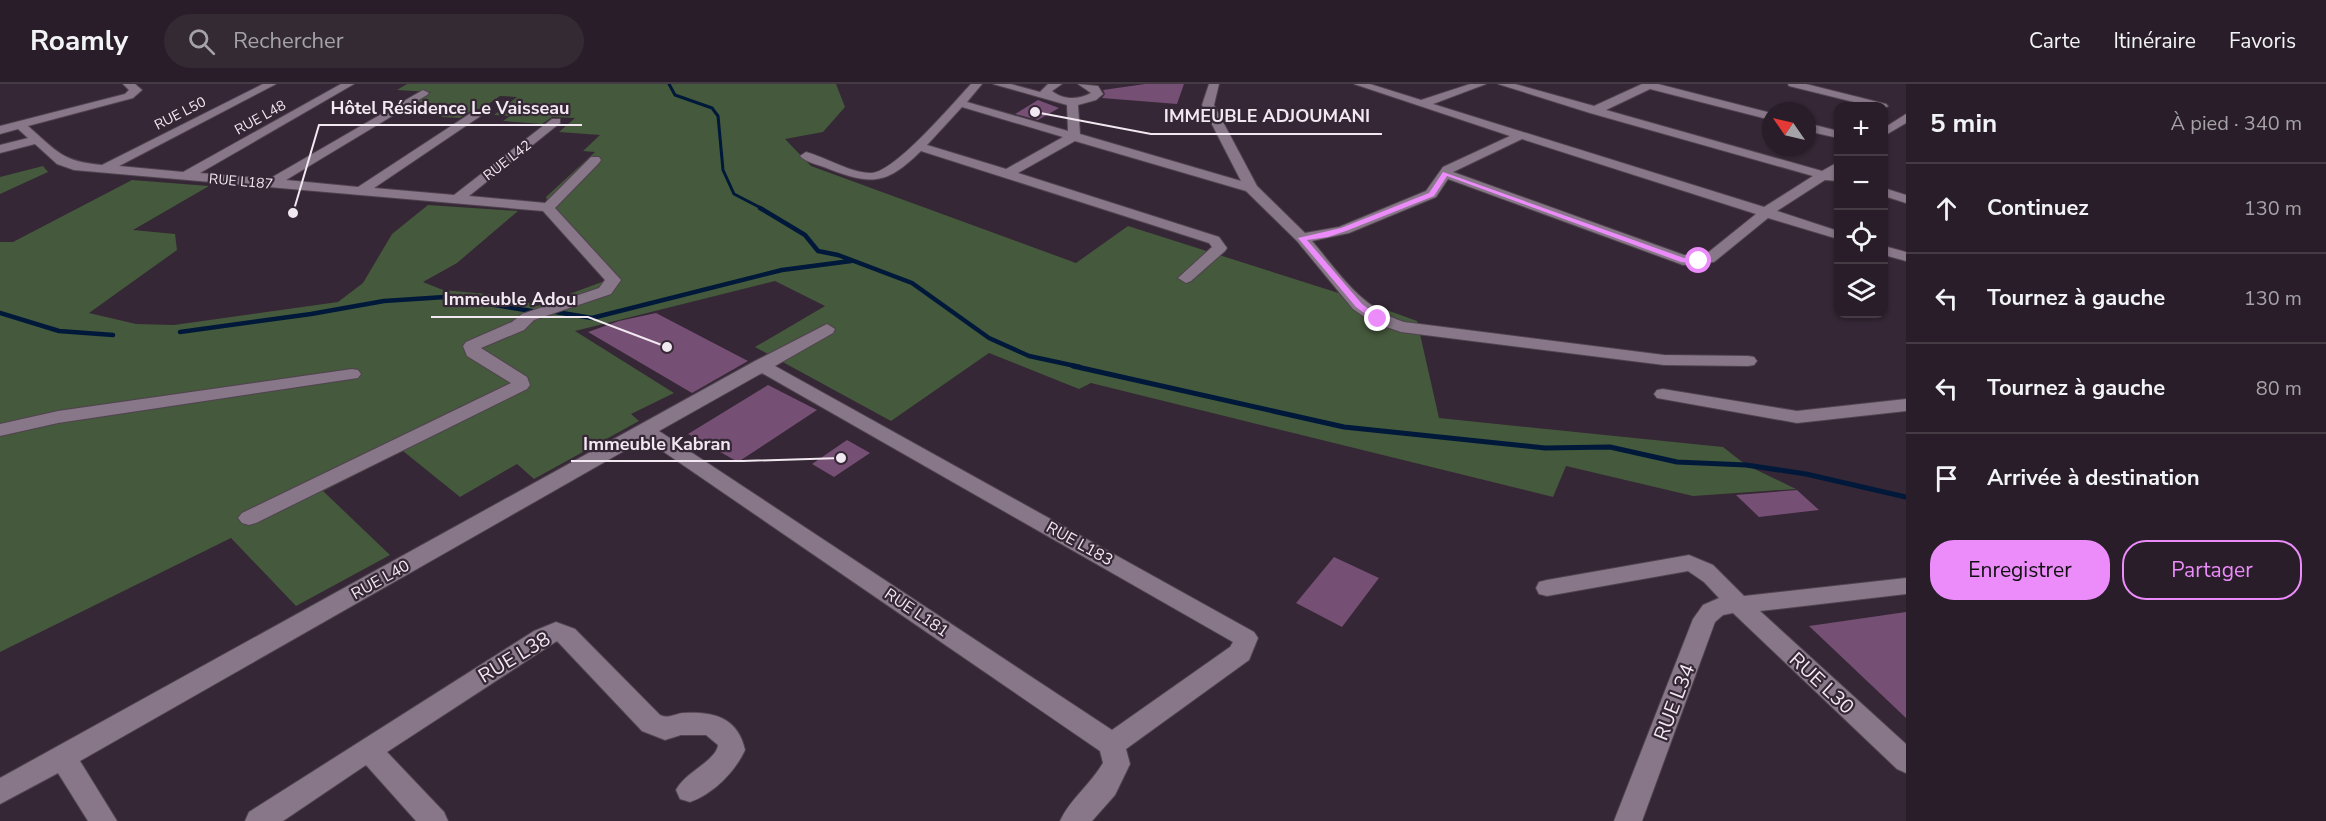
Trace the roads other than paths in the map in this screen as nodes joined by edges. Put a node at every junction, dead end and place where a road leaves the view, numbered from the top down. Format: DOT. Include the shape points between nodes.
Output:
graph roads {
  1 [pos="128,84"];
  2 [pos="271,84"];
  3 [pos="350,84"];
  4 [pos="977,84"];
  5 [pos="998,84"];
  6 [pos="1057,84"];
  7 [pos="1091,84"];
  8 [pos="1214,84"];
  9 [pos="1359,84"];
  10 [pos="1481,84"];
  11 [pos="1503,84"];
  12 [pos="1650,84"];
  13 [pos="1793,84"];
  14 [pos="423,93"];
  15 [pos="1048,95"];
  16 [pos="1072,101"];
  17 [pos="1863,102"];
  18 [pos="958,103"];
  19 [pos="1419,104"];
  20 [pos="1888,108"];
  21 [pos="1594,111"];
  22 [pos="478,113"];
  23 [pos="1906,113"];
  24 [pos="1762,115"];
  25 [pos="1906,118"];
  26 [pos="556,121"];
  27 [pos="20,125"];
  28 [pos="1816,129"];
  29 [pos="0,130"];
  30 [pos="1888,130"];
  31 [pos="1834,134"];
  32 [pos="1521,135"];
  33 [pos="1074,136"];
  34 [pos="37,140"];
  35 [pos="919,146"];
  36 [pos="0,149"];
  37 [pos="806,156"];
  38 [pos="595,160"];
  39 [pos="103,169"];
  40 [pos="1009,173"];
  41 [pos="1446,174"];
  42 [pos="185,176"];
  43 [pos="1832,178"];
  44 [pos="272,183"];
  45 [pos="1251,188"];
  46 [pos="360,191"];
  47 [pos="1888,193"];
  48 [pos="457,199"];
  49 [pos="1906,199"];
  50 [pos="548,207"];
  51 [pos="1768,212"];
  52 [pos="1834,233"];
  53 [pos="1302,238"];
  54 [pos="1888,251"];
  55 [pos="1906,257"];
  56 [pos="1186,278"];
  57 [pos="827,329"];
  58 [pos="1748,361"];
  59 [pos="761,365"];
  60 [pos="352,374"];
  61 [pos="1664,394"];
  62 [pos="1906,405"];
  63 [pos="0,430"];
  64 [pos="644,430"];
  65 [pos="249,518"];
  66 [pos="1906,586"];
  67 [pos="1547,588"];
  68 [pos="1738,605"];
  69 [pos="1111,745"];
  70 [pos="369,750"];
  71 [pos="63,757"];
  72 [pos="1906,761"];
  73 [pos="690,789"];
  74 [pos="0,792"];
  75 [pos="104,821"];
  76 [pos="259,821"];
  77 [pos="434,821"];
  78 [pos="1074,821"];
  79 [pos="1628,821"];
  1 -- 27 [label="street" via="136,90 129,96"];
  2 -- 39 [label="street, RUE L50"];
  3 -- 42 [label="street, RUE L48"];
  4 -- 18 [label="street"];
  5 -- 15 [label="street"];
  6 -- 15 [label="street" via="1047,88"];
  7 -- 16 [label="street" via="1097,94"];
  8 -- 45 [label="street" via="1208,105"];
  9 -- 19 [label="street"];
  10 -- 19 [label="street"];
  11 -- 21 [label="street"];
  12 -- 21 [label="street"];
  12 -- 24 [label="street"];
  13 -- 17 [label="street"];
  14 -- 44 [label="street"];
  15 -- 16 [label="street"];
  16 -- 33 [label="street"];
  18 -- 33 [label="street"];
  18 -- 35 [label="street"];
  19 -- 32 [label="street"];
  20 -- 23 [label="street"];
  21 -- 43 [label="street"];
  22 -- 46 [label="street"];
  25 -- 30 [label="street"];
  26 -- 48 [label="street, RUE L42"];
  27 -- 29 [label="street"];
  27 -- 34 [label="street, RUE L187"];
  28 -- 31 [label="street"];
  32 -- 41 [label="street"];
  32 -- 51 [label="street"];
  33 -- 40 [label="street"];
  33 -- 45 [label="street"];
  34 -- 36 [label="street"];
  34 -- 39 [label="street, RUE L187" via="66,164"];
  35 -- 37 [label="street" via="884,175 871,177"];
  35 -- 40 [label="street"];
  38 -- 50 [label="street"];
  39 -- 42 [label="street, RUE L187"];
  40 -- 56 [label="street" via="1214,240 1220,248"];
  41 -- 51 [label="street" via="1683,260 1709,259"];
  41 -- 53 [label="street" via="1431,194 1344,230"];
  42 -- 44 [label="street, RUE L187"];
  43 -- 51 [label="street"];
  44 -- 46 [label="street, RUE L187"];
  45 -- 53 [label="street"];
  46 -- 48 [label="street, RUE L187"];
  47 -- 49 [label="street"];
  48 -- 50 [label="street, RUE L187"];
  50 -- 65 [label="street" via="613,280 604,291 528,317 518,326 472,346 473,351 521,381 521,385"];
  51 -- 52 [label="street"];
  53 -- 58 [label="street" via="1359,306 1378,319 1401,327 1664,360"];
  54 -- 55 [label="street"];
  57 -- 59 [label="street, RUE L40"];
  59 -- 64 [label="street, RUE L40"];
  59 -- 69 [label="street, RUE L183" via="1246,638 1240,653"];
  60 -- 63 [label="street" via="58,417"];
  61 -- 62 [label="street" via="1797,417"];
  64 -- 69 [label="street, RUE L181"];
  64 -- 71 [label="street, RUE L40"];
  66 -- 68 [label="street, RUE L34"];
  67 -- 68 [label="street, RUE L30" via="1689,563 1707,572"];
  68 -- 72 [label="street, RUE L30"];
  68 -- 79 [label="street, RUE L34" via="1724,604 1712,610 1706,619"];
  69 -- 78 [label="street" via="1117,764 1105,786"];
  70 -- 73 [label="street, RUE L38" via="556,631 567,635 651,723 665,729 681,724 712,724 730,740 732,750 724,762"];
  70 -- 76 [label="street, RUE L38"];
  70 -- 77 [label="street"];
  71 -- 74 [label="street, RUE L40"];
  71 -- 75 [label="street"];
}
